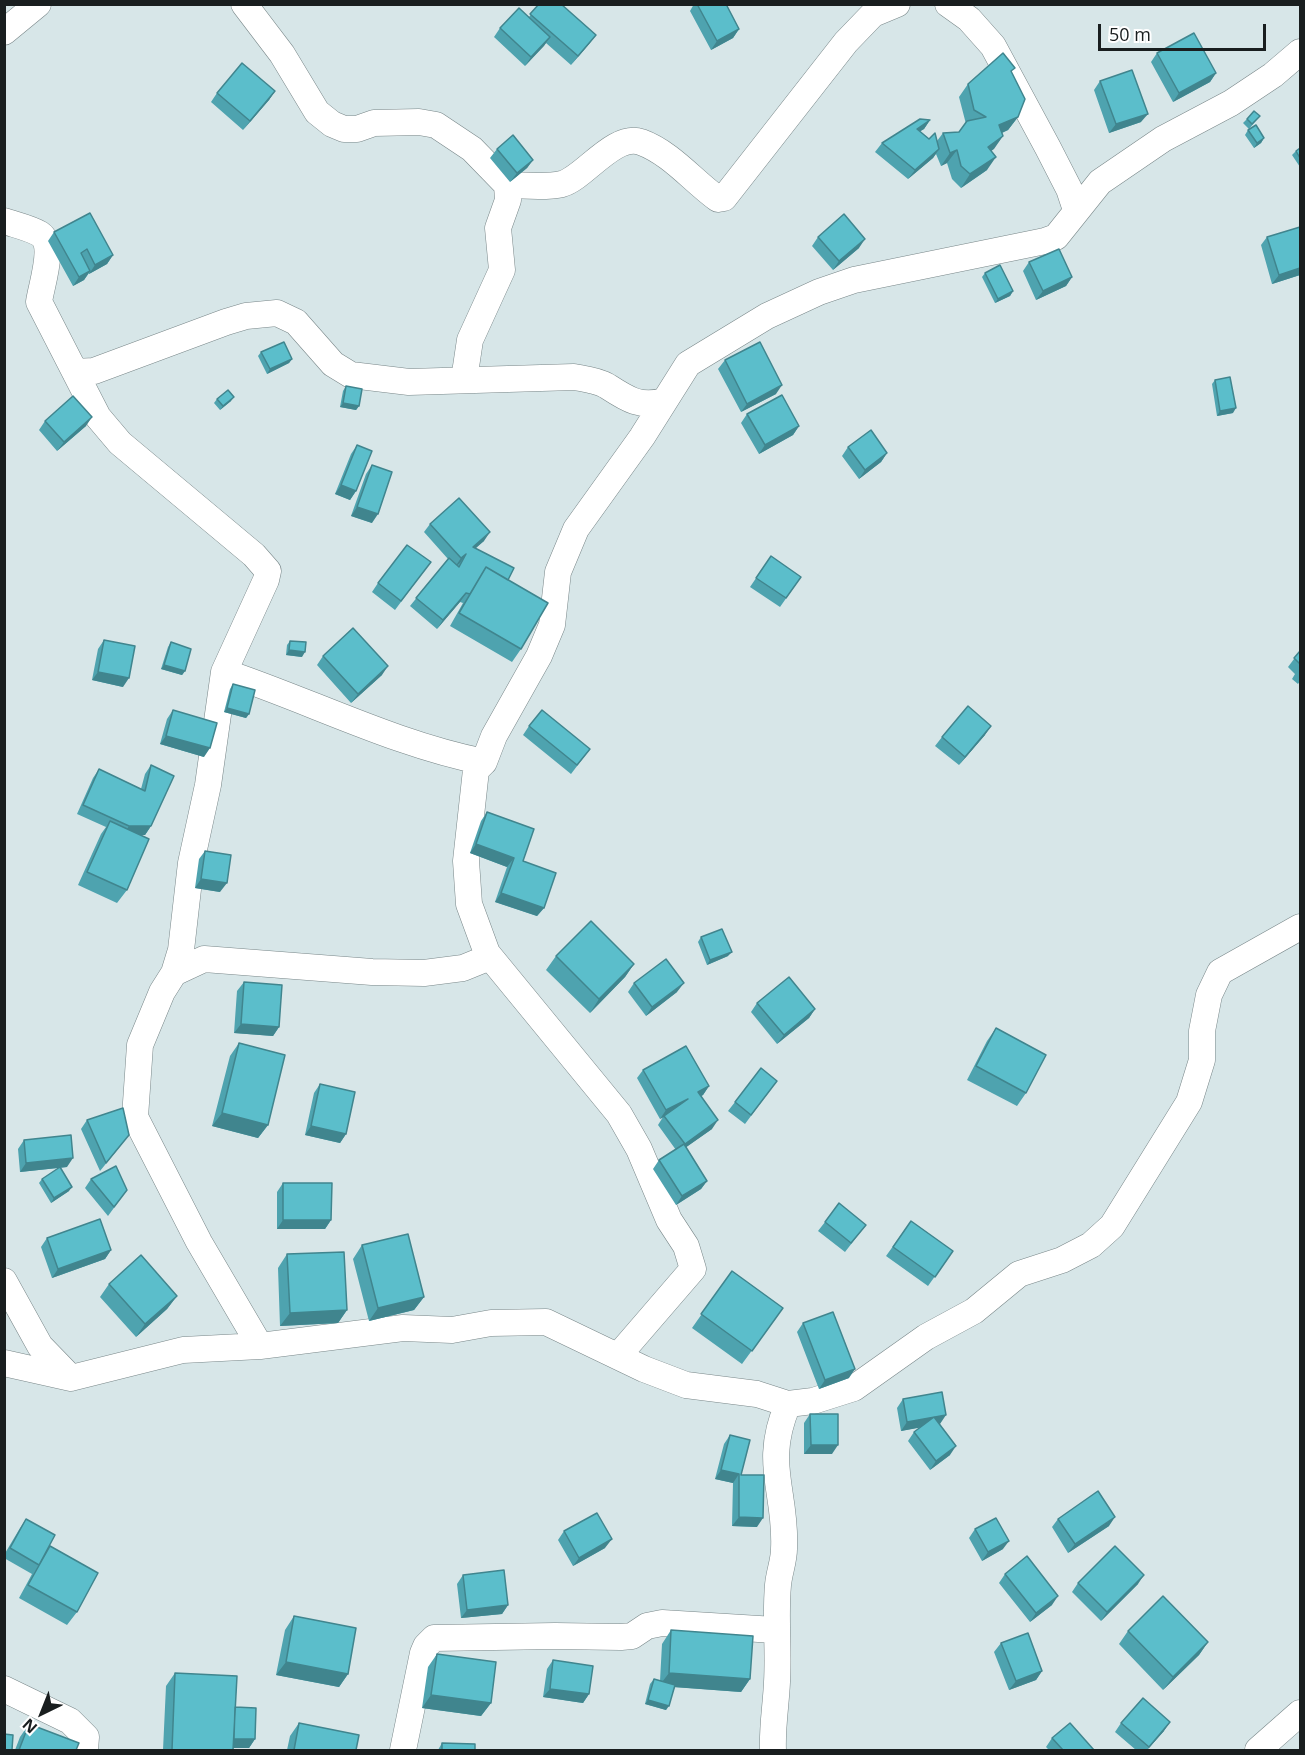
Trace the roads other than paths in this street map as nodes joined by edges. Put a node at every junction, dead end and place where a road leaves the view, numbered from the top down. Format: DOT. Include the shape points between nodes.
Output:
graph roads {
  1 [pos="38,4"];
  2 [pos="244,4"];
  3 [pos="897,4"];
  4 [pos="948,4"];
  5 [pos="4,32"];
  6 [pos="1300,52"];
  7 [pos="507,185"];
  8 [pos="1076,210"];
  9 [pos="4,221"];
  10 [pos="75,372"];
  11 [pos="464,380"];
  12 [pos="664,401"];
  13 [pos="224,672"];
  14 [pos="484,762"];
  15 [pos="1300,927"];
  16 [pos="490,957"];
  17 [pos="174,973"];
  18 [pos="4,1281"];
  19 [pos="260,1346"];
  20 [pos="618,1356"];
  21 [pos="4,1363"];
  22 [pos="71,1378"];
  23 [pos="788,1404"];
  24 [pos="775,1630"];
  25 [pos="4,1689"];
  26 [pos="1300,1713"];
  27 [pos="85,1750"];
  28 [pos="403,1750"];
  29 [pos="773,1750"];
  30 [pos="1258,1750"];
  1 -- 5 [label="street"];
  2 -- 7 [label="street" via="282,54 316,112 332,124 344,129 374,123 436,125 472,149"];
  3 -- 7 [label="street" via="873,14 846,42 724,198 718,199 656,150 638,141 601,156 564,183"];
  4 -- 8 [label="street" via="993,46"];
  6 -- 8 [label="street" via="1231,104 1163,139 1100,182"];
  7 -- 11 [label="street" via="508,200 498,228 502,270 470,340"];
  8 -- 12 [label="street" via="1065,228 1045,242 854,280 778,311 688,364"];
  9 -- 10 [label="street" via="42,235 47,243 39,302"];
  10 -- 11 [label="street" via="94,371 246,316 277,314 296,322 333,364 351,375 409,382"];
  10 -- 13 [label="street" via="98,417 120,443 254,555 267,571"];
  11 -- 12 [label="street" via="574,378 597,381 622,398 640,404"];
  12 -- 14 [label="street" via="576,529 558,572 552,625"];
  13 -- 14 [label="street" via="437,753"];
  13 -- 17 [label="street" via="208,785 191,863 181,950"];
  14 -- 16 [label="street" via="476,770 466,861 470,904"];
  15 -- 23 [label="street" via="1220,972 1209,996 1202,1030 1202,1060 1189,1102 1112,1226 1091,1245 1062,1260 1019,1274 974,1311 926,1337 854,1388"];
  16 -- 17 [label="street" via="463,968 424,973 204,959"];
  16 -- 20 [label="street" via="619,1114 691,1258 693,1269"];
  17 -- 19 [label="street" via="140,1046 135,1117 199,1242"];
  18 -- 22 [label="street" via="40,1346"];
  19 -- 20 [label="street" via="403,1328 452,1330 491,1323 546,1322"];
  19 -- 22 [label="street" via="183,1350"];
  20 -- 23 [label="street" via="686,1385 757,1394"];
  21 -- 22 [label="street"];
  23 -- 24 [label="street" via="779,1425 774,1459 784,1549"];
  24 -- 28 [label="street" via="662,1623 621,1638 434,1638 423,1653"];
  24 -- 29 [label="street"];
  25 -- 27 [label="street" via="70,1721 86,1737"];
  26 -- 30 [label="street"];
}
